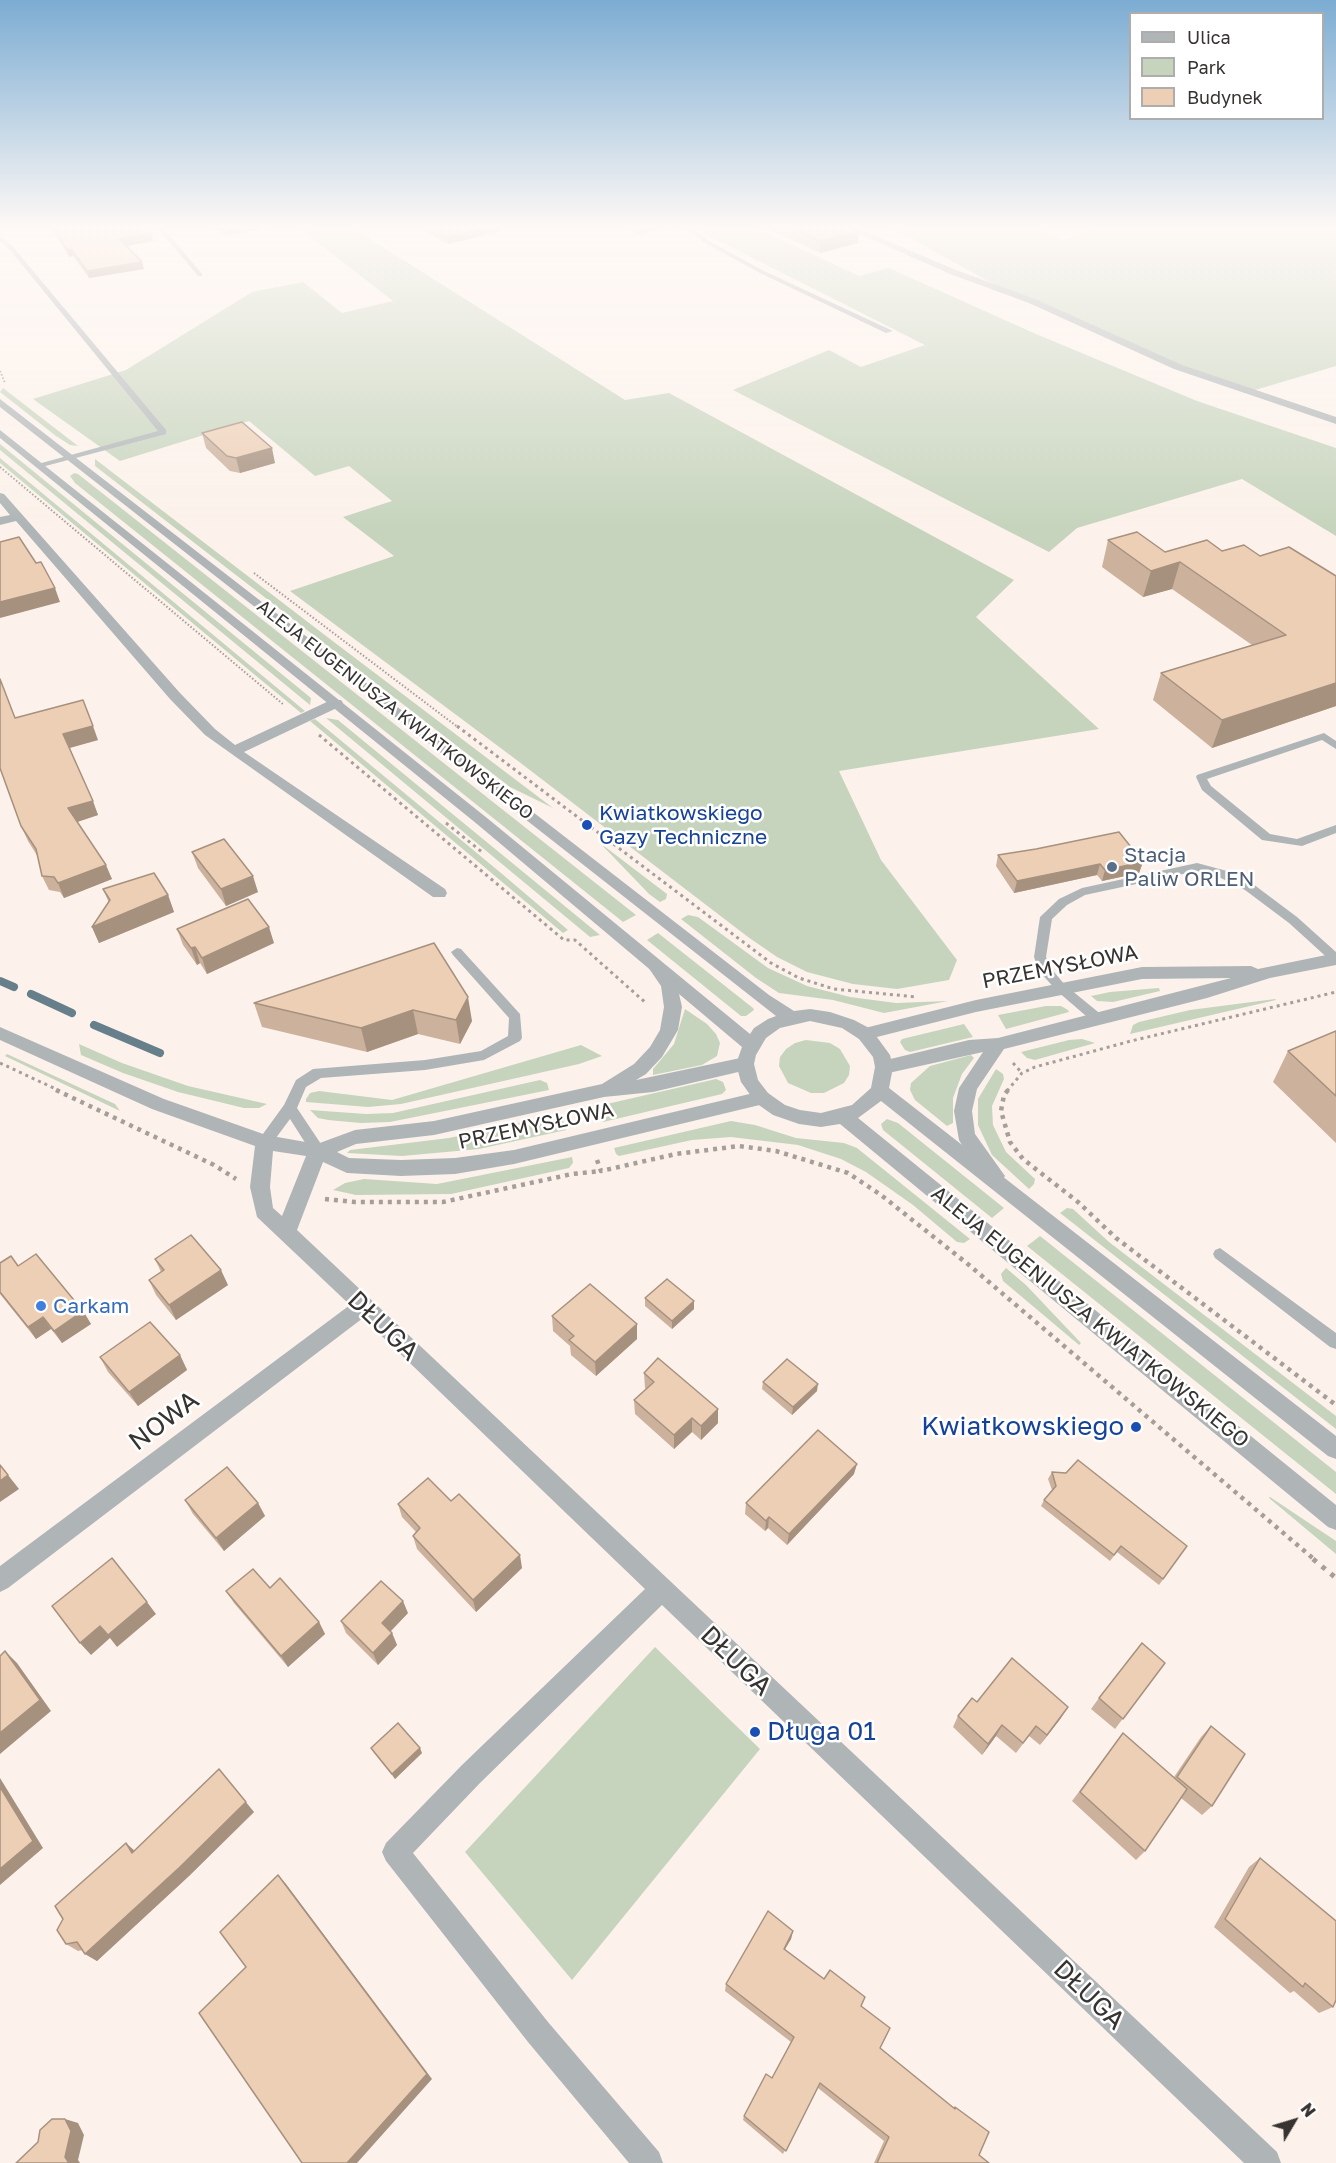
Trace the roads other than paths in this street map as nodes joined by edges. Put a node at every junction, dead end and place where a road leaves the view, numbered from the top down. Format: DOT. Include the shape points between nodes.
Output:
graph roads {
  1 [pos="75,326"];
  2 [pos="878,326"];
  3 [pos="1087,326"];
  4 [pos="889,331"];
  5 [pos="0,402"];
  6 [pos="1336,421"];
  7 [pos="0,433"];
  8 [pos="70,457"];
  9 [pos="41,466"];
  10 [pos="0,496"];
  11 [pos="18,517"];
  12 [pos="0,521"];
  13 [pos="336,703"];
  14 [pos="1336,746"];
  15 [pos="234,751"];
  16 [pos="1336,829"];
  17 [pos="439,893"];
  18 [pos="457,952"];
  19 [pos="1336,959"];
  20 [pos="652,961"];
  21 [pos="1268,972"];
  22 [pos="1061,988"];
  23 [pos="790,1018"];
  24 [pos="1098,1019"];
  25 [pos="0,1033"];
  26 [pos="865,1034"];
  27 [pos="998,1044"];
  28 [pos="751,1045"];
  29 [pos="745,1064"];
  30 [pos="885,1067"];
  31 [pos="604,1090"];
  32 [pos="880,1090"];
  33 [pos="762,1098"];
  34 [pos="290,1108"];
  35 [pos="843,1116"];
  36 [pos="265,1142"];
  37 [pos="318,1151"];
  38 [pos="1008,1191"];
  39 [pos="286,1232"];
  40 [pos="1220,1254"];
  41 [pos="363,1307"];
  42 [pos="1336,1342"];
  43 [pos="1336,1449"];
  44 [pos="1336,1519"];
  45 [pos="0,1580"];
  46 [pos="660,1590"];
  47 [pos="648,2163"];
  48 [pos="1266,2163"];
  1 -- 8 [label="lane" via="163,432"];
  2 -- 4 [label="lane"];
  3 -- 6 [label="street" via="1178,367"];
  5 -- 8 [label="street, ALEJA EUGENIUSZA KWIATKOWSKIEGO"];
  7 -- 9 [label="street, ALEJA EUGENIUSZA KWIATKOWSKIEGO"];
  8 -- 9 [label="lane"];
  8 -- 23 [label="street, ALEJA EUGENIUSZA KWIATKOWSKIEGO"];
  9 -- 13 [label="street, ALEJA EUGENIUSZA KWIATKOWSKIEGO"];
  10 -- 11 [label="street"];
  11 -- 12 [label="street"];
  11 -- 15 [label="street" via="175,696"];
  13 -- 15 [label="street"];
  13 -- 20 [label="street, ALEJA EUGENIUSZA KWIATKOWSKIEGO"];
  14 -- 16 [label="lane" via="1323,736 1201,777 1206,788 1266,837 1298,843"];
  15 -- 17 [label="street"];
  18 -- 34 [label="lane" via="515,1017 515,1038 484,1055 425,1065 318,1073 301,1084"];
  19 -- 21 [label="street, PRZEMYSŁOWA"];
  19 -- 22 [label="lane" via="1249,886 1197,867 1082,892 1046,917 1040,957 1043,968"];
  20 -- 28 [label="street, ALEJA EUGENIUSZA KWIATKOWSKIEGO"];
  20 -- 31 [label="street, PRZEMYSŁOWA" via="669,985 673,1007 669,1030 640,1069"];
  21 -- 22 [label="street, PRZEMYSŁOWA" via="1142,973"];
  21 -- 24 [label="street, PRZEMYSŁOWA" via="1207,992"];
  22 -- 24 [label="lane"];
  22 -- 26 [label="street, PRZEMYSŁOWA"];
  23 -- 26 [label="street" via="830,1018"];
  23 -- 28 [label="street" via="774,1023"];
  24 -- 27 [label="street, PRZEMYSŁOWA"];
  25 -- 36 [label="street, PRZEMYSŁOWA" via="158,1104"];
  26 -- 30 [label="street"];
  27 -- 30 [label="street, PRZEMYSŁOWA"];
  27 -- 38 [label="street" via="968,1088 963,1111 966,1135 980,1159"];
  28 -- 29 [label="street"];
  29 -- 31 [label="street, PRZEMYSŁOWA" via="653,1085"];
  29 -- 33 [label="street" via="750,1082"];
  30 -- 32 [label="street"];
  31 -- 37 [label="street, PRZEMYSŁOWA" via="434,1128 355,1137"];
  32 -- 35 [label="street" via="865,1106"];
  32 -- 38 [label="street"];
  33 -- 35 [label="street" via="799,1117"];
  33 -- 37 [label="street, PRZEMYSŁOWA" via="455,1166 347,1165"];
  34 -- 36 [label="lane"];
  34 -- 37 [label="lane"];
  35 -- 44 [label="street, ALEJA EUGENIUSZA KWIATKOWSKIEGO"];
  36 -- 37 [label="street, PRZEMYSŁOWA"];
  36 -- 39 [label="street, DŁUGA" via="260,1187 264,1211"];
  37 -- 39 [label="street"];
  38 -- 43 [label="street"];
  39 -- 41 [label="street, DŁUGA"];
  40 -- 42 [label="lane"];
  41 -- 45 [label="street, NOWA"];
  41 -- 46 [label="street, DŁUGA"];
  46 -- 47 [label="street" via="395,1852 537,2032"];
  46 -- 48 [label="street, DŁUGA"];
}
